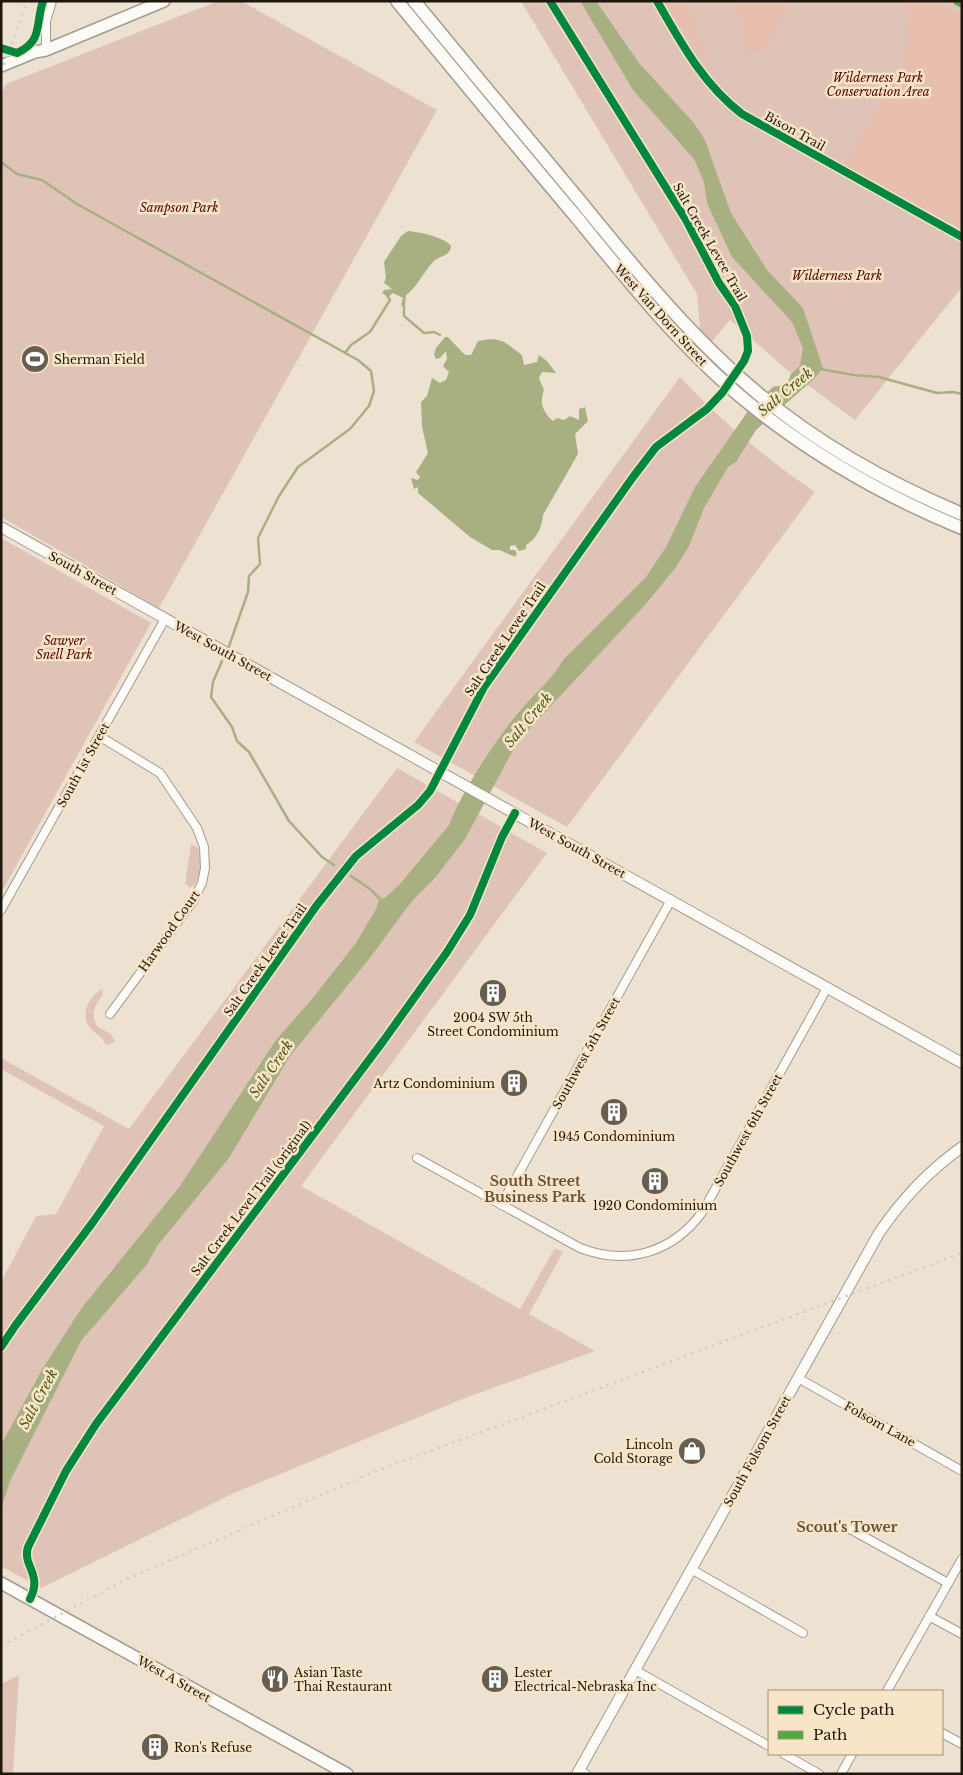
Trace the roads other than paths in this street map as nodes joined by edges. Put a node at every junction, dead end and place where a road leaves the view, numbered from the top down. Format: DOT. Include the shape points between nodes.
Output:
graph roads {
  1 [pos="52,1"];
  2 [pos="164,1"];
  3 [pos="397,1"];
  4 [pos="414,1"];
  5 [pos="46,50"];
  6 [pos="1,66"];
  7 [pos="1,73"];
  8 [pos="962,514"];
  9 [pos="1,527"];
  10 [pos="962,528"];
  11 [pos="165,619"];
  12 [pos="99,736"];
  13 [pos="671,900"];
  14 [pos="1,910"];
  15 [pos="827,988"];
  16 [pos="110,1014"];
  17 [pos="962,1063"];
  18 [pos="962,1147"];
  19 [pos="417,1158"];
  20 [pos="501,1205"];
  21 [pos="798,1378"];
  22 [pos="962,1471"];
  23 [pos="850,1529"];
  24 [pos="962,1558"];
  25 [pos="691,1569"];
  26 [pos="1,1583"];
  27 [pos="948,1583"];
  28 [pos="929,1616"];
  29 [pos="803,1633"];
  30 [pos="962,1634"];
  31 [pos="635,1670"];
  32 [pos="888,1690"];
  33 [pos="943,1734"];
  34 [pos="962,1744"];
  35 [pos="768,1745"];
  36 [pos="786,1755"];
  37 [pos="851,1755"];
  38 [pos="328,1769"];
  39 [pos="581,1772"];
  40 [pos="347,1774"];
  41 [pos="819,1774"];
  42 [pos="841,1774"];
  1 -- 5 [label="street" via="46,21"];
  2 -- 5 [label="main road"];
  3 -- 10 [label="main road, West Van Dorn Street" via="642,297 711,370 805,445 886,493"];
  4 -- 8 [label="main road, West Van Dorn Street" via="669,307 720,360 763,398 818,438 901,486"];
  5 -- 6 [label="main road"];
  5 -- 7 [label="main road" via="37,58"];
  9 -- 11 [label="street, South Street"];
  11 -- 12 [label="street, South 1st Street"];
  11 -- 13 [label="street, West South Street"];
  12 -- 14 [label="street, South 1st Street"];
  12 -- 16 [label="street, Harwood Court" via="160,773 197,828 205,858 202,883 193,901"];
  13 -- 15 [label="street, West South Street"];
  13 -- 20 [label="street, Southwest 5th Street"];
  15 -- 17 [label="street, West South Street"];
  15 -- 20 [label="street, Southwest 6th Street" via="703,1211 675,1240 650,1253 620,1257 592,1253"];
  18 -- 21 [label="street, South Folsom Street" via="924,1177 893,1212"];
  19 -- 20 [label="street, Southwest 6th Street"];
  21 -- 22 [label="street, Folsom Lane"];
  21 -- 25 [label="street, South Folsom Street"];
  23 -- 27 [label="street"];
  24 -- 27 [label="street"];
  25 -- 29 [label="street"];
  25 -- 31 [label="street, South Folsom Street"];
  26 -- 38 [label="main road, West A Street"];
  27 -- 28 [label="street"];
  28 -- 30 [label="street"];
  28 -- 32 [label="street"];
  31 -- 35 [label="street"];
  31 -- 39 [label="street, South Folsom Street"];
  33 -- 34 [label="street"];
  36 -- 41 [label="street"];
  37 -- 42 [label="street"];
  38 -- 40 [label="main road, West A Street"];
}
